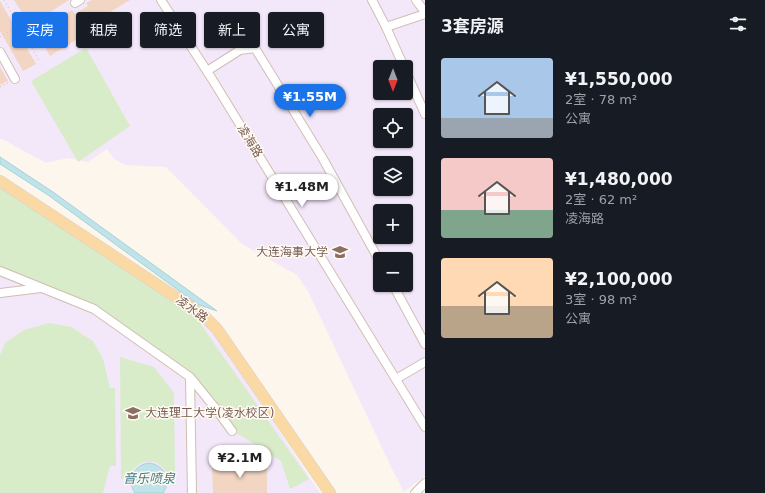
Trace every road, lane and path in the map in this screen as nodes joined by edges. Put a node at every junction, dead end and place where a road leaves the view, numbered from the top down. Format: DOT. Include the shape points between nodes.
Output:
graph roads {
  1 [pos="4,0"];
  2 [pos="161,0"];
  3 [pos="372,0"];
  4 [pos="416,0"];
  5 [pos="425,13"];
  6 [pos="12,14"];
  7 [pos="386,27"];
  8 [pos="12,30"];
  9 [pos="0,37"];
  10 [pos="32,48"];
  11 [pos="0,52"];
  12 [pos="401,60"];
  13 [pos="40,62"];
  14 [pos="207,71"];
  15 [pos="15,79"];
  16 [pos="0,87"];
  17 [pos="413,87"];
  18 [pos="425,114"];
  19 [pos="0,181"];
  20 [pos="374,252"];
  21 [pos="0,271"];
  22 [pos="43,288"];
  23 [pos="397,292"];
  24 [pos="0,293"];
  25 [pos="425,344"];
  26 [pos="425,362"];
  27 [pos="190,377"];
  28 [pos="396,379"];
  29 [pos="425,427"];
  30 [pos="232,431"];
  31 [pos="425,483"];
  32 [pos="192,493"];
  33 [pos="330,493"];
  34 [pos="415,493"];
  1 -- 6 [label="path"];
  2 -- 14 [label="street, 凌海路"];
  3 -- 7 [label="street"];
  4 -- 5 [label="street"];
  5 -- 7 [label="street"];
  7 -- 12 [label="street"];
  8 -- 9 [label="path"];
  10 -- 13 [label="path"];
  11 -- 15 [label="street"];
  14 -- 20 [label="street" via="240,50 255,48 322,157"];
  14 -- 28 [label="street, 凌海路"];
  15 -- 16 [label="path"];
  17 -- 18 [label="street"];
  19 -- 33 [label="main road, 凌水路" via="203,315 218,329"];
  21 -- 22 [label="street"];
  22 -- 24 [label="street"];
  22 -- 27 [label="street" via="94,310"];
  23 -- 25 [label="street"];
  26 -- 28 [label="street"];
  27 -- 30 [label="street"];
  27 -- 32 [label="street"];
  28 -- 29 [label="street, 凌海路"];
  31 -- 34 [label="street"];
}
